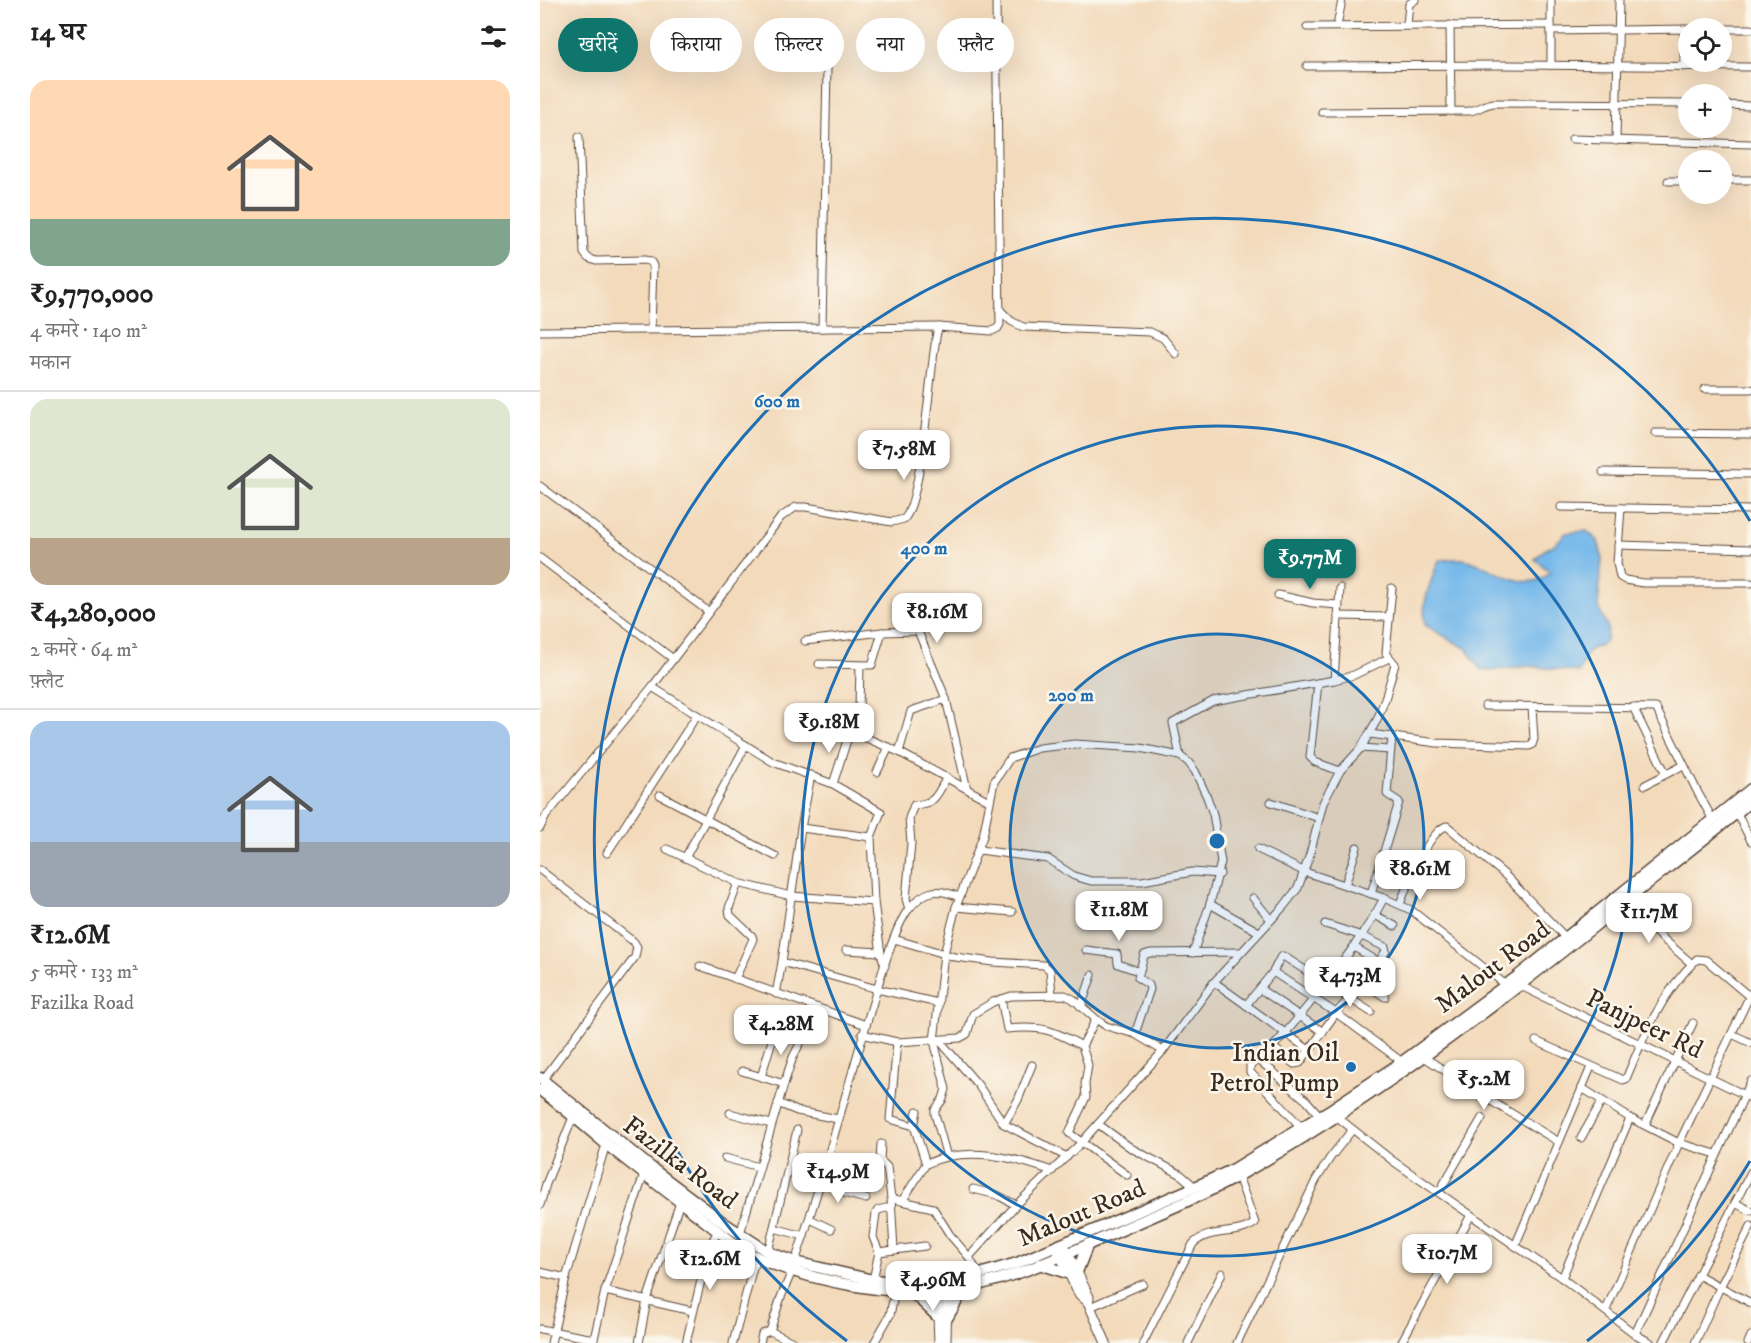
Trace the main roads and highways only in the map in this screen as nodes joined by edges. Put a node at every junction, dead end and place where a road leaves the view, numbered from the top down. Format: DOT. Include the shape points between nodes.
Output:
graph roads {
  1 [pos="1751,789"];
  2 [pos="1751,801"];
  3 [pos="1406,1065"];
  4 [pos="542,1087"];
  5 [pos="1124,1224"];
  6 [pos="1088,1244"];
  7 [pos="1062,1250"];
  8 [pos="1040,1263"];
  9 [pos="794,1266"];
  10 [pos="1074,1273"];
  11 [pos="942,1286"];
  12 [pos="965,1287"];
  13 [pos="911,1292"];
  14 [pos="942,1318"];
  15 [pos="939,1343"];
  16 [pos="946,1343"];
  17 [pos="1106,1343"];
  1 -- 3 [label="highway, Malout Road"];
  2 -- 3 [label="highway, Malout Road" via="1521,986 1424,1057"];
  3 -- 5 [label="highway, Malout Road" via="1233,1169"];
  3 -- 5 [label="highway, Malout Road" via="1336,1116 1238,1176"];
  4 -- 9 [label="highway, Fazilka Road" via="740,1234"];
  4 -- 9 [label="highway, Fazilka Road" via="573,1117 718,1231 756,1257"];
  5 -- 6 [label="highway, Malout Road"];
  5 -- 7 [label="highway, Malout Road"];
  6 -- 7 [label="highway, Malout Road"];
  6 -- 10 [label="highway"];
  7 -- 8 [label="highway, Malout Road"];
  7 -- 10 [label="main road"];
  7 -- 11 [label="highway, Malout Road"];
  8 -- 10 [label="highway"];
  8 -- 12 [label="highway, Malout Road"];
  9 -- 11 [label="highway, Fazilka Road" via="873,1280"];
  9 -- 13 [label="highway, Fazilka Road" via="870,1288"];
  10 -- 17 [label="main road" via="1089,1297"];
  11 -- 12 [label="highway, Malout Road"];
  11 -- 13 [label="highway, Fazilka Road"];
  11 -- 14 [label="main road"];
  12 -- 14 [label="highway"];
  13 -- 14 [label="highway"];
  14 -- 15 [label="main road"];
  14 -- 16 [label="main road"];
}
